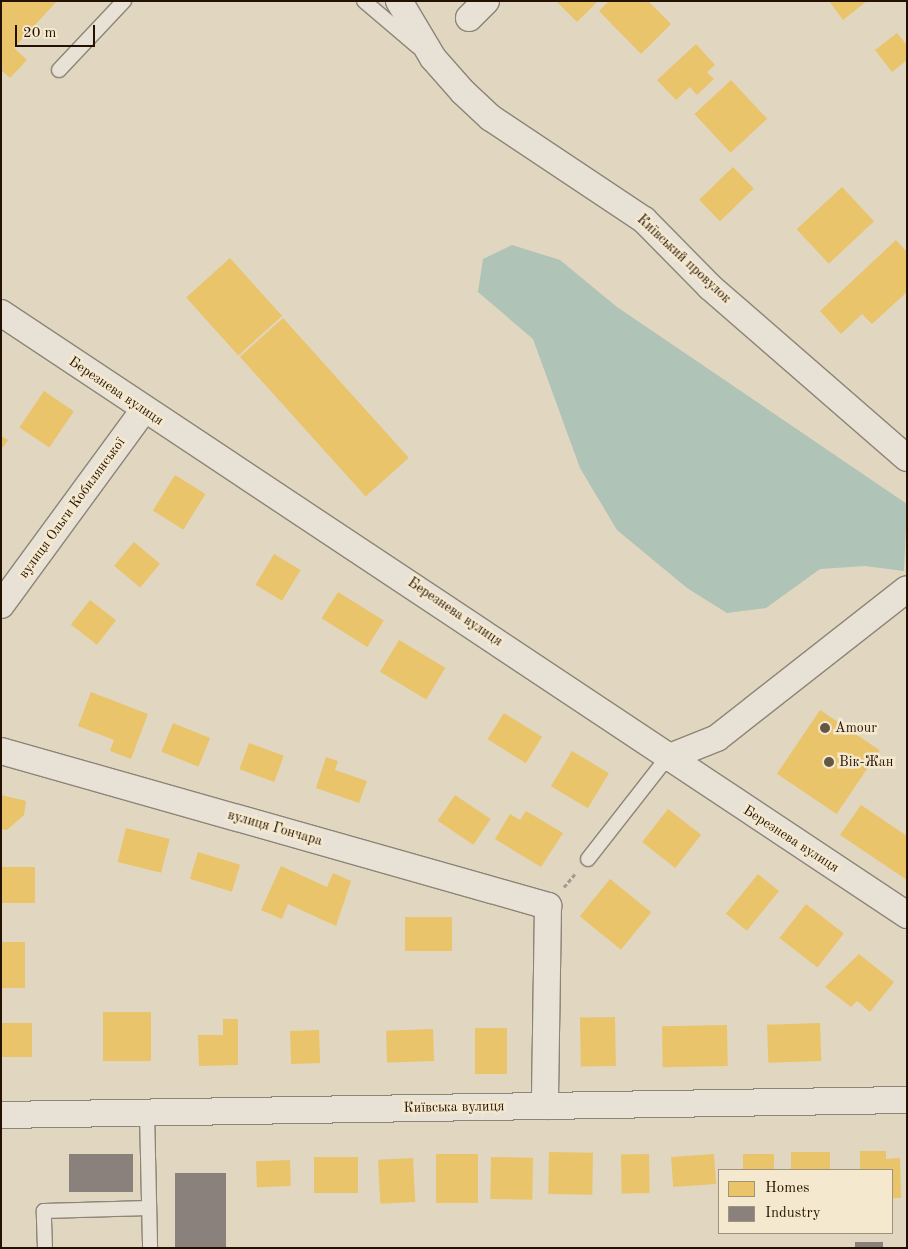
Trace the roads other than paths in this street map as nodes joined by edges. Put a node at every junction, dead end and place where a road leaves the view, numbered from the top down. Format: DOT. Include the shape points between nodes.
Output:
graph roads {
  1 [pos="124,1"];
  2 [pos="364,1"];
  3 [pos="399,1"];
  4 [pos="433,58"];
  5 [pos="59,70"];
  6 [pos="1,313"];
  7 [pos="143,411"];
  8 [pos="907,458"];
  9 [pos="907,589"];
  10 [pos="1,605"];
  11 [pos="1,751"];
  12 [pos="667,758"];
  13 [pos="588,859"];
  14 [pos="907,915"];
  15 [pos="907,1100"];
  16 [pos="545,1106"];
  17 [pos="147,1112"];
  18 [pos="1,1115"];
  19 [pos="149,1208"];
  20 [pos="45,1248"];
  21 [pos="150,1248"];
  1 -- 5 [label="lane"];
  2 -- 4 [label="lane"];
  3 -- 4 [label="street, Київський провулок"];
  4 -- 8 [label="street, Київський провулок" via="491,118 644,220 710,287"];
  6 -- 7 [label="street, Березнева вулиця"];
  7 -- 10 [label="street, вулиця Ольги Кобилянської"];
  7 -- 12 [label="street, Березнева вулиця" via="400,574"];
  9 -- 12 [label="street" via="717,738"];
  11 -- 16 [label="street, вулиця Гончара" via="548,906"];
  12 -- 13 [label="lane"];
  12 -- 14 [label="street, Березнева вулиця"];
  15 -- 16 [label="street, Київська вулиця"];
  16 -- 17 [label="street, Київська вулиця"];
  17 -- 18 [label="street, Київська вулиця"];
  17 -- 19 [label="lane"];
  19 -- 20 [label="lane" via="44,1211"];
  19 -- 21 [label="lane"];
}
